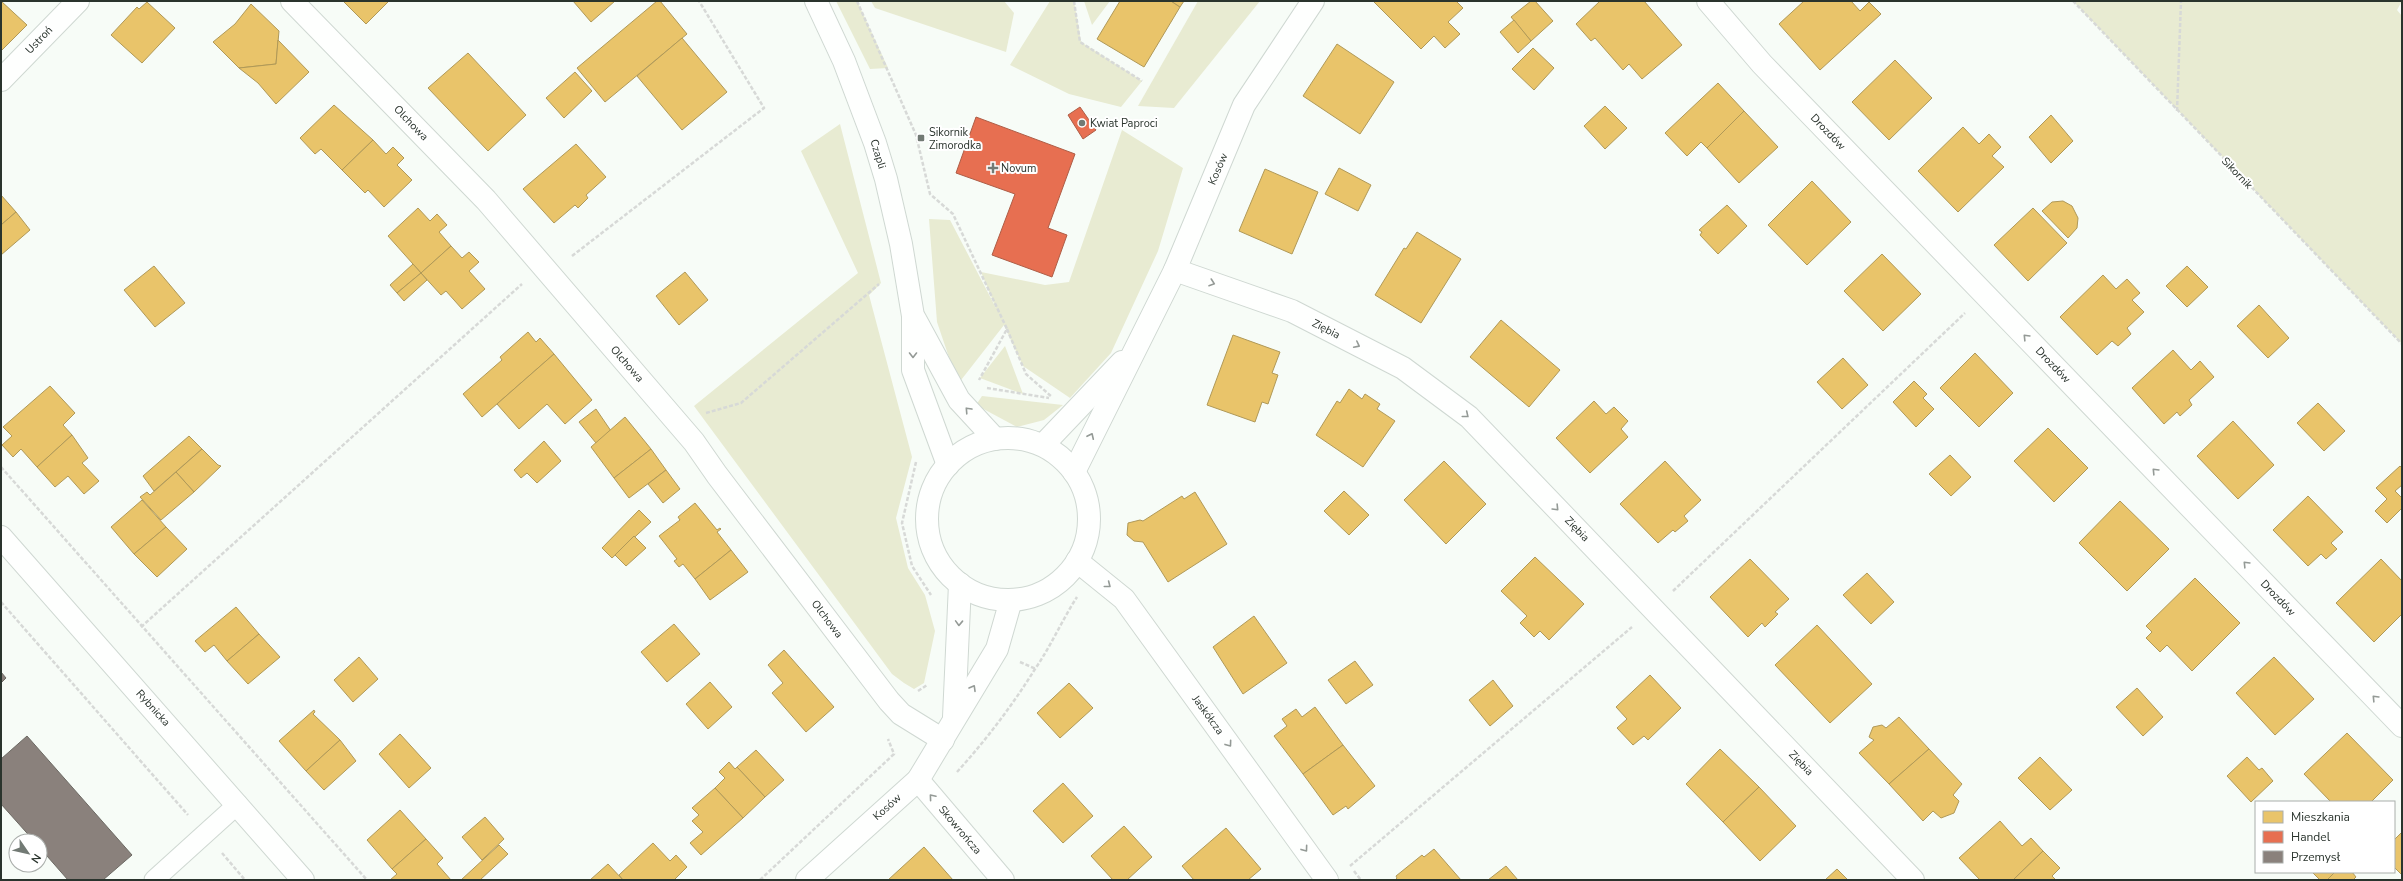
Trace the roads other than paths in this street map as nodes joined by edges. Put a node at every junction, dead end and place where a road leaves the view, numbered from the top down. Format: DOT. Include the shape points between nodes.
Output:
graph roads {
  1 [pos="78,1"];
  2 [pos="292,1"];
  3 [pos="816,1"];
  4 [pos="1313,1"];
  5 [pos="1708,1"];
  6 [pos="1,80"];
  7 [pos="1175,270"];
  8 [pos="913,316"];
  9 [pos="1139,346"];
  10 [pos="995,439"];
  11 [pos="1043,445"];
  12 [pos="948,465"];
  13 [pos="1074,472"];
  14 [pos="1,536"];
  15 [pos="1077,561"];
  16 [pos="960,584"];
  17 [pos="1011,600"];
  18 [pos="2402,726"];
  19 [pos="948,731"];
  20 [pos="918,780"];
  21 [pos="238,804"];
  22 [pos="154,880"];
  23 [pos="304,880"];
  24 [pos="807,880"];
  25 [pos="1003,880"];
  26 [pos="1327,880"];
  27 [pos="1913,880"];
  1 -- 6 [label="street, Ustroń"];
  2 -- 19 [label="street, Olchowa" via="486,200 694,442 889,701 901,714"];
  3 -- 8 [label="street, Czapli" via="844,61 875,143 897,222"];
  4 -- 7 [label="street, Kosów" via="1244,105"];
  18 -- 5 [label="street, Drozdów, one-way" via="1762,64"];
  7 -- 9 [label="street, Kosów"];
  7 -- 27 [label="street, Ziębia, one-way" via="1292,311 1403,368 1469,417"];
  10 -- 8 [label="street, Czapli, one-way" via="958,400"];
  8 -- 12 [label="street, Czapli, one-way" via="913,370"];
  9 -- 11 [label="street, Kosów"];
  13 -- 9 [label="street, Kosów, one-way"];
  10 -- 11 [label="street" via="1020,438"];
  10 -- 12 [label="street" via="961,453"];
  11 -- 13 [label="street" via="1060,457"];
  12 -- 16 [label="street" via="933,488 927,514 930,541 942,565"];
  13 -- 15 [label="street" via="1084,488 1089,526 1085,544"];
  14 -- 21 [label="street, Rybnicka"];
  15 -- 17 [label="street" via="1065,577 1049,589 1031,597"];
  15 -- 26 [label="street, Jaskółcza, one-way" via="1124,598"];
  16 -- 17 [label="street" via="982,595"];
  16 -- 19 [label="street, one-way"];
  19 -- 17 [label="street, Kosów, one-way" via="997,649"];
  19 -- 20 [label="street, Kosów"];
  20 -- 24 [label="street, Kosów"];
  25 -- 20 [label="street, Skowrończa, one-way"];
  21 -- 22 [label="lane"];
  21 -- 23 [label="street, Rybnicka"];
}
